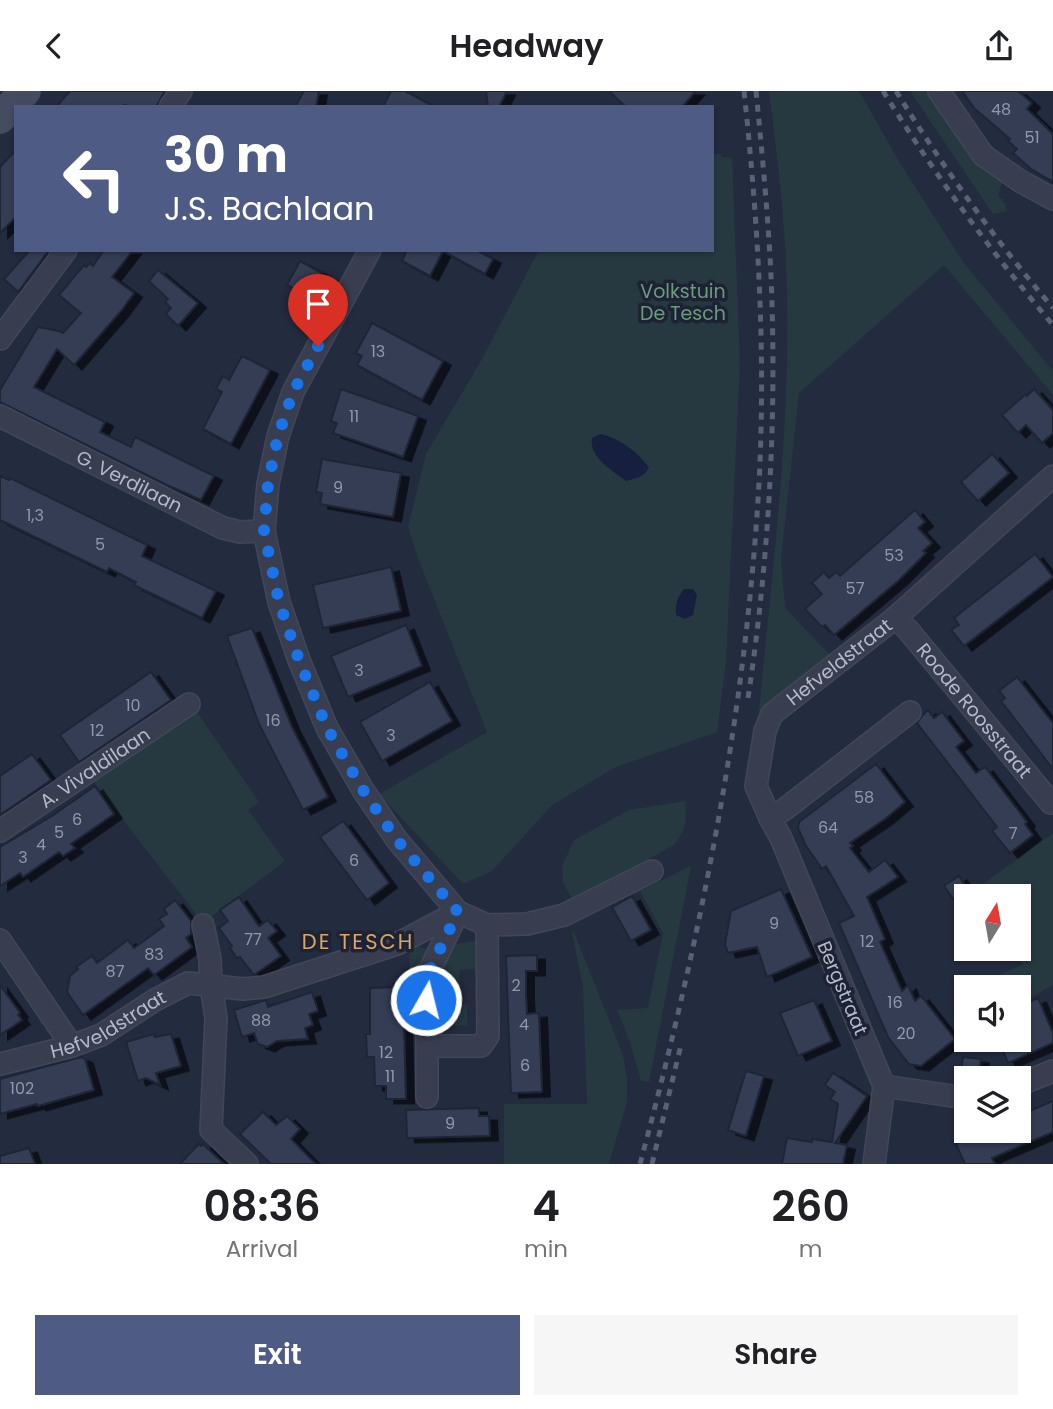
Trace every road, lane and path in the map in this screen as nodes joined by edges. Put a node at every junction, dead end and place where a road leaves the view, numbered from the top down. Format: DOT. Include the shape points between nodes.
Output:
graph roads {
  1 [pos="25,91"];
  2 [pos="939,91"];
  3 [pos="0,118"];
  4 [pos="1053,199"];
  5 [pos="65,252"];
  6 [pos="369,252"];
  7 [pos="0,339"];
  8 [pos="0,416"];
  9 [pos="1053,475"];
  10 [pos="264,531"];
  11 [pos="895,618"];
  12 [pos="189,704"];
  13 [pos="910,712"];
  14 [pos="1053,803"];
  15 [pos="770,818"];
  16 [pos="0,831"];
  17 [pos="652,871"];
  18 [pos="458,912"];
  19 [pos="203,925"];
  20 [pos="486,925"];
  21 [pos="0,940"];
  22 [pos="211,985"];
  23 [pos="72,1046"];
  24 [pos="427,1047"];
  25 [pos="0,1064"];
  26 [pos="1053,1071"];
  27 [pos="1031,1080"];
  28 [pos="884,1086"];
  29 [pos="954,1096"];
  30 [pos="426,1097"];
  31 [pos="247,1164"];
  32 [pos="874,1164"];
  1 -- 3 [label="main road"];
  2 -- 4 [label="street" via="983,155"];
  5 -- 7 [label="street"];
  6 -- 10 [label="street" via="293,392 278,436"];
  8 -- 10 [label="street, G. Verdilaan" via="223,528"];
  9 -- 11 [label="street, Hefveldstraat"];
  10 -- 18 [label="street" via="279,602 327,728 397,840"];
  11 -- 14 [label="street, Roode Roosstraat"];
  11 -- 15 [label="street, Hefveldstraat" via="772,714 757,786"];
  12 -- 16 [label="street, A. Vivaldilaan"];
  13 -- 15 [label="street"];
  15 -- 28 [label="street, Bergstraat"];
  17 -- 20 [label="street" via="564,915 527,924"];
  18 -- 20 [label="street"];
  18 -- 22 [label="street, Hefveldstraat" via="397,944 264,987"];
  18 -- 24 [label="street" via="426,978"];
  19 -- 22 [label="street"];
  20 -- 24 [label="street" via="488,1036 481,1046"];
  21 -- 23 [label="street"];
  22 -- 23 [label="street, Hefveldstraat" via="188,983 101,1035"];
  22 -- 31 [label="street" via="216,1019 211,1130"];
  23 -- 25 [label="street, Hefveldstraat"];
  24 -- 30 [label="street"];
  26 -- 27 [label="street"];
  28 -- 29 [label="street"];
  28 -- 32 [label="street, Bergstraat"];
}
